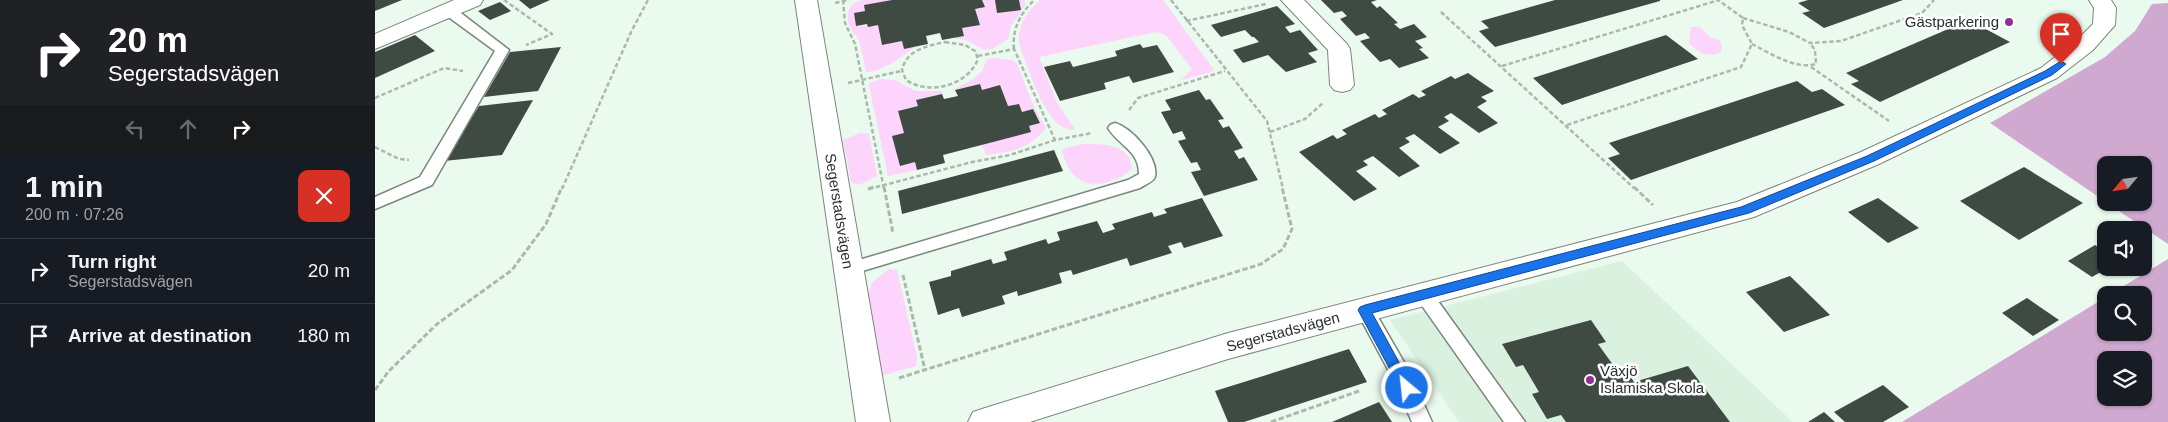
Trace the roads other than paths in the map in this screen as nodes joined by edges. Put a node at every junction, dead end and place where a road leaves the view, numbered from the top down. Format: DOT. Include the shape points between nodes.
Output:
graph roads {
  1 [pos="472,0"];
  2 [pos="806,0"];
  3 [pos="1292,0"];
  4 [pos="2100,0"];
  5 [pos="448,10"];
  6 [pos="375,42"];
  7 [pos="1343,86"];
  8 [pos="1115,128"];
  9 [pos="375,203"];
  10 [pos="849,269"];
  11 [pos="1424,295"];
  12 [pos="1365,310"];
  13 [pos="873,422"];
  14 [pos="985,422"];
  15 [pos="1422,422"];
  16 [pos="1515,422"];
  1 -- 5 [label="street"];
  2 -- 10 [label="street, Segerstadsvägen"];
  3 -- 7 [label="street" via="1339,49"];
  4 -- 11 [label="street, Segerstadsvägen" via="2105,8 2104,25 2085,45 2049,73 1861,162 1745,210"];
  5 -- 6 [label="street"];
  5 -- 9 [label="lane" via="502,50 426,181"];
  8 -- 10 [label="lane" via="1142,152 1148,167 1147,177 1133,184"];
  10 -- 13 [label="street, Segerstadsvägen"];
  11 -- 12 [label="street, Segerstadsvägen"];
  11 -- 16 [label="lane"];
  12 -- 14 [label="street, Segerstadsvägen" via="1228,346"];
  12 -- 15 [label="lane" via="1401,375"];
}
